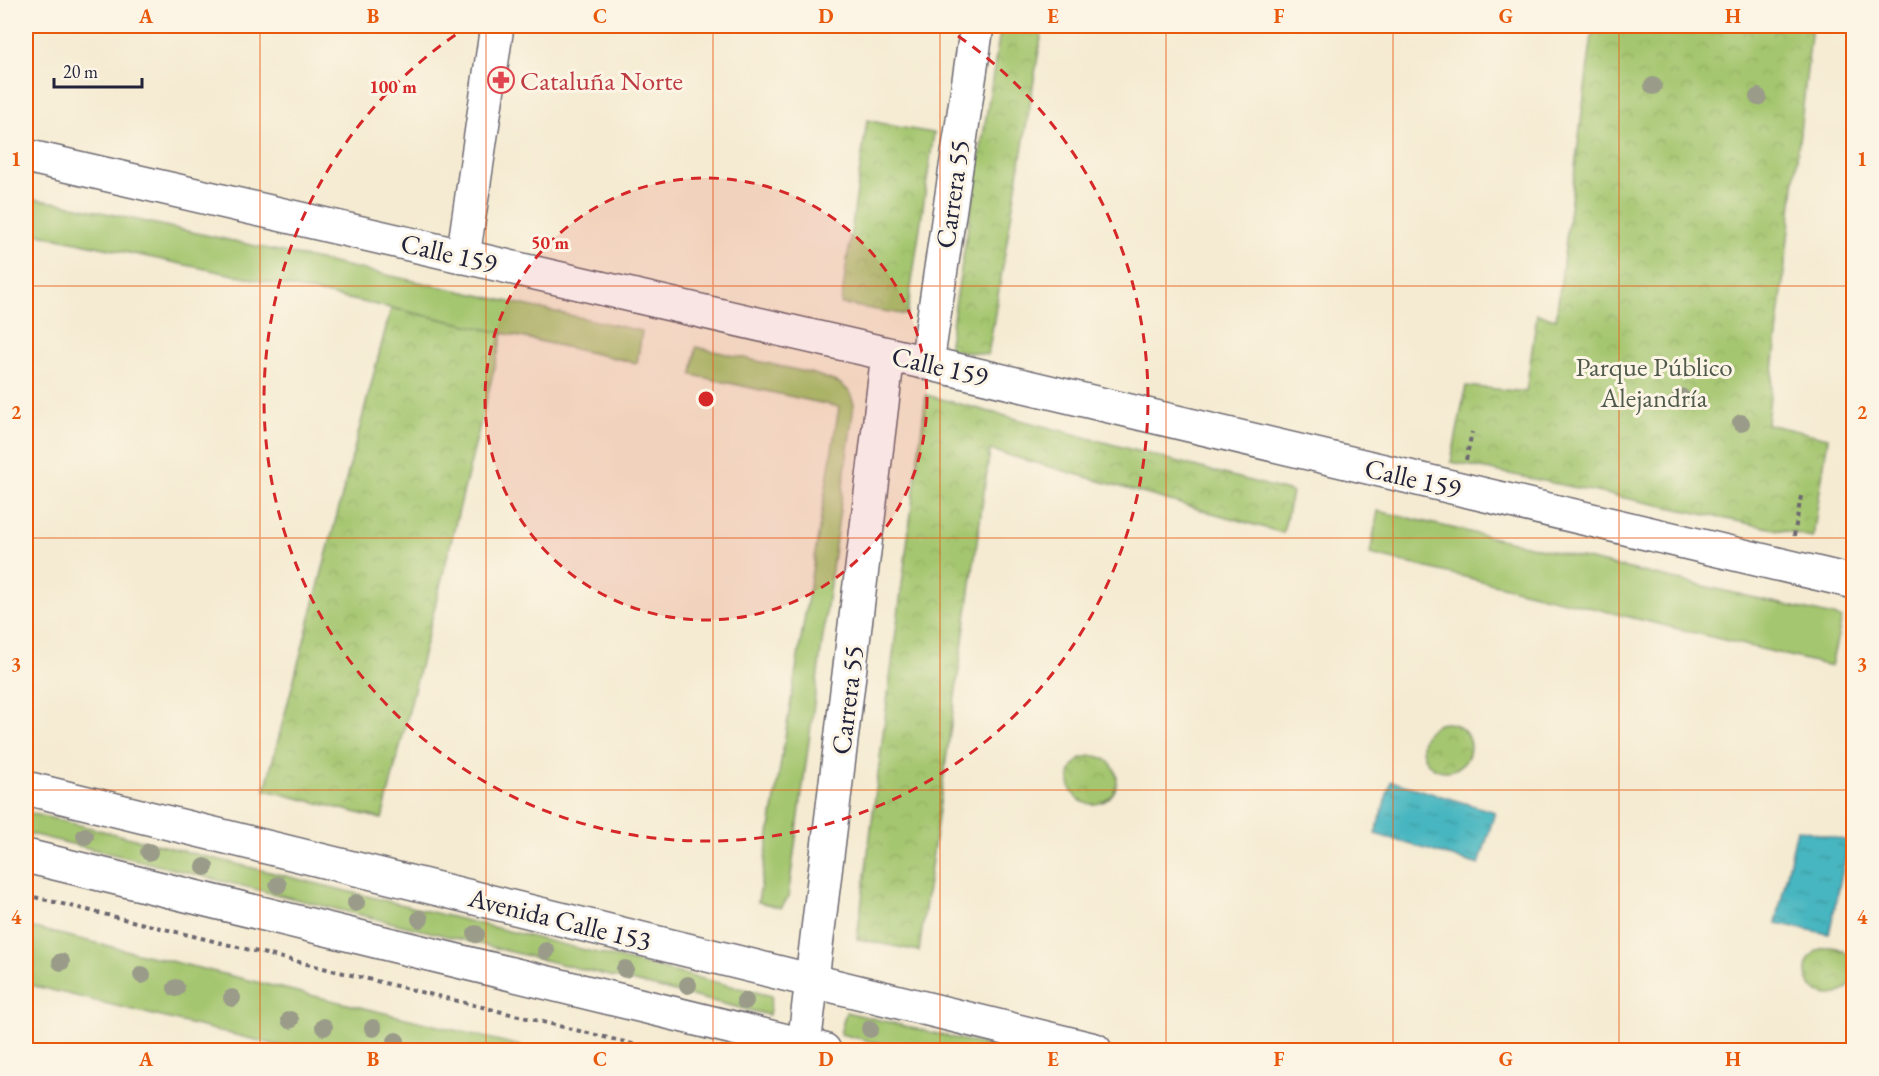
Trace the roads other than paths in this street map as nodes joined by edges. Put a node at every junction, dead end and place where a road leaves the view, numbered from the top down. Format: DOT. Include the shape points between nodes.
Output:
graph roads {
  1 [pos="497,26"];
  2 [pos="977,26"];
  3 [pos="26,156"];
  4 [pos="463,257"];
  5 [pos="888,354"];
  6 [pos="927,363"];
  7 [pos="1854,582"];
  8 [pos="26,788"];
  9 [pos="26,856"];
  10 [pos="812,981"];
  11 [pos="814,1048"];
  12 [pos="1095,1050"];
  1 -- 4 [label="street"];
  2 -- 6 [label="street, Carrera 55"];
  3 -- 4 [label="street, Calle 159"];
  4 -- 5 [label="street, Calle 159"];
  5 -- 6 [label="street, Calle 159"];
  5 -- 10 [label="street, Carrera 55"];
  6 -- 7 [label="street, Calle 159"];
  8 -- 10 [label="street, Avenida Calle 153"];
  9 -- 11 [label="street"];
  10 -- 11 [label="street, Carrera 55"];
  10 -- 12 [label="street, Avenida Calle 153"];
}
